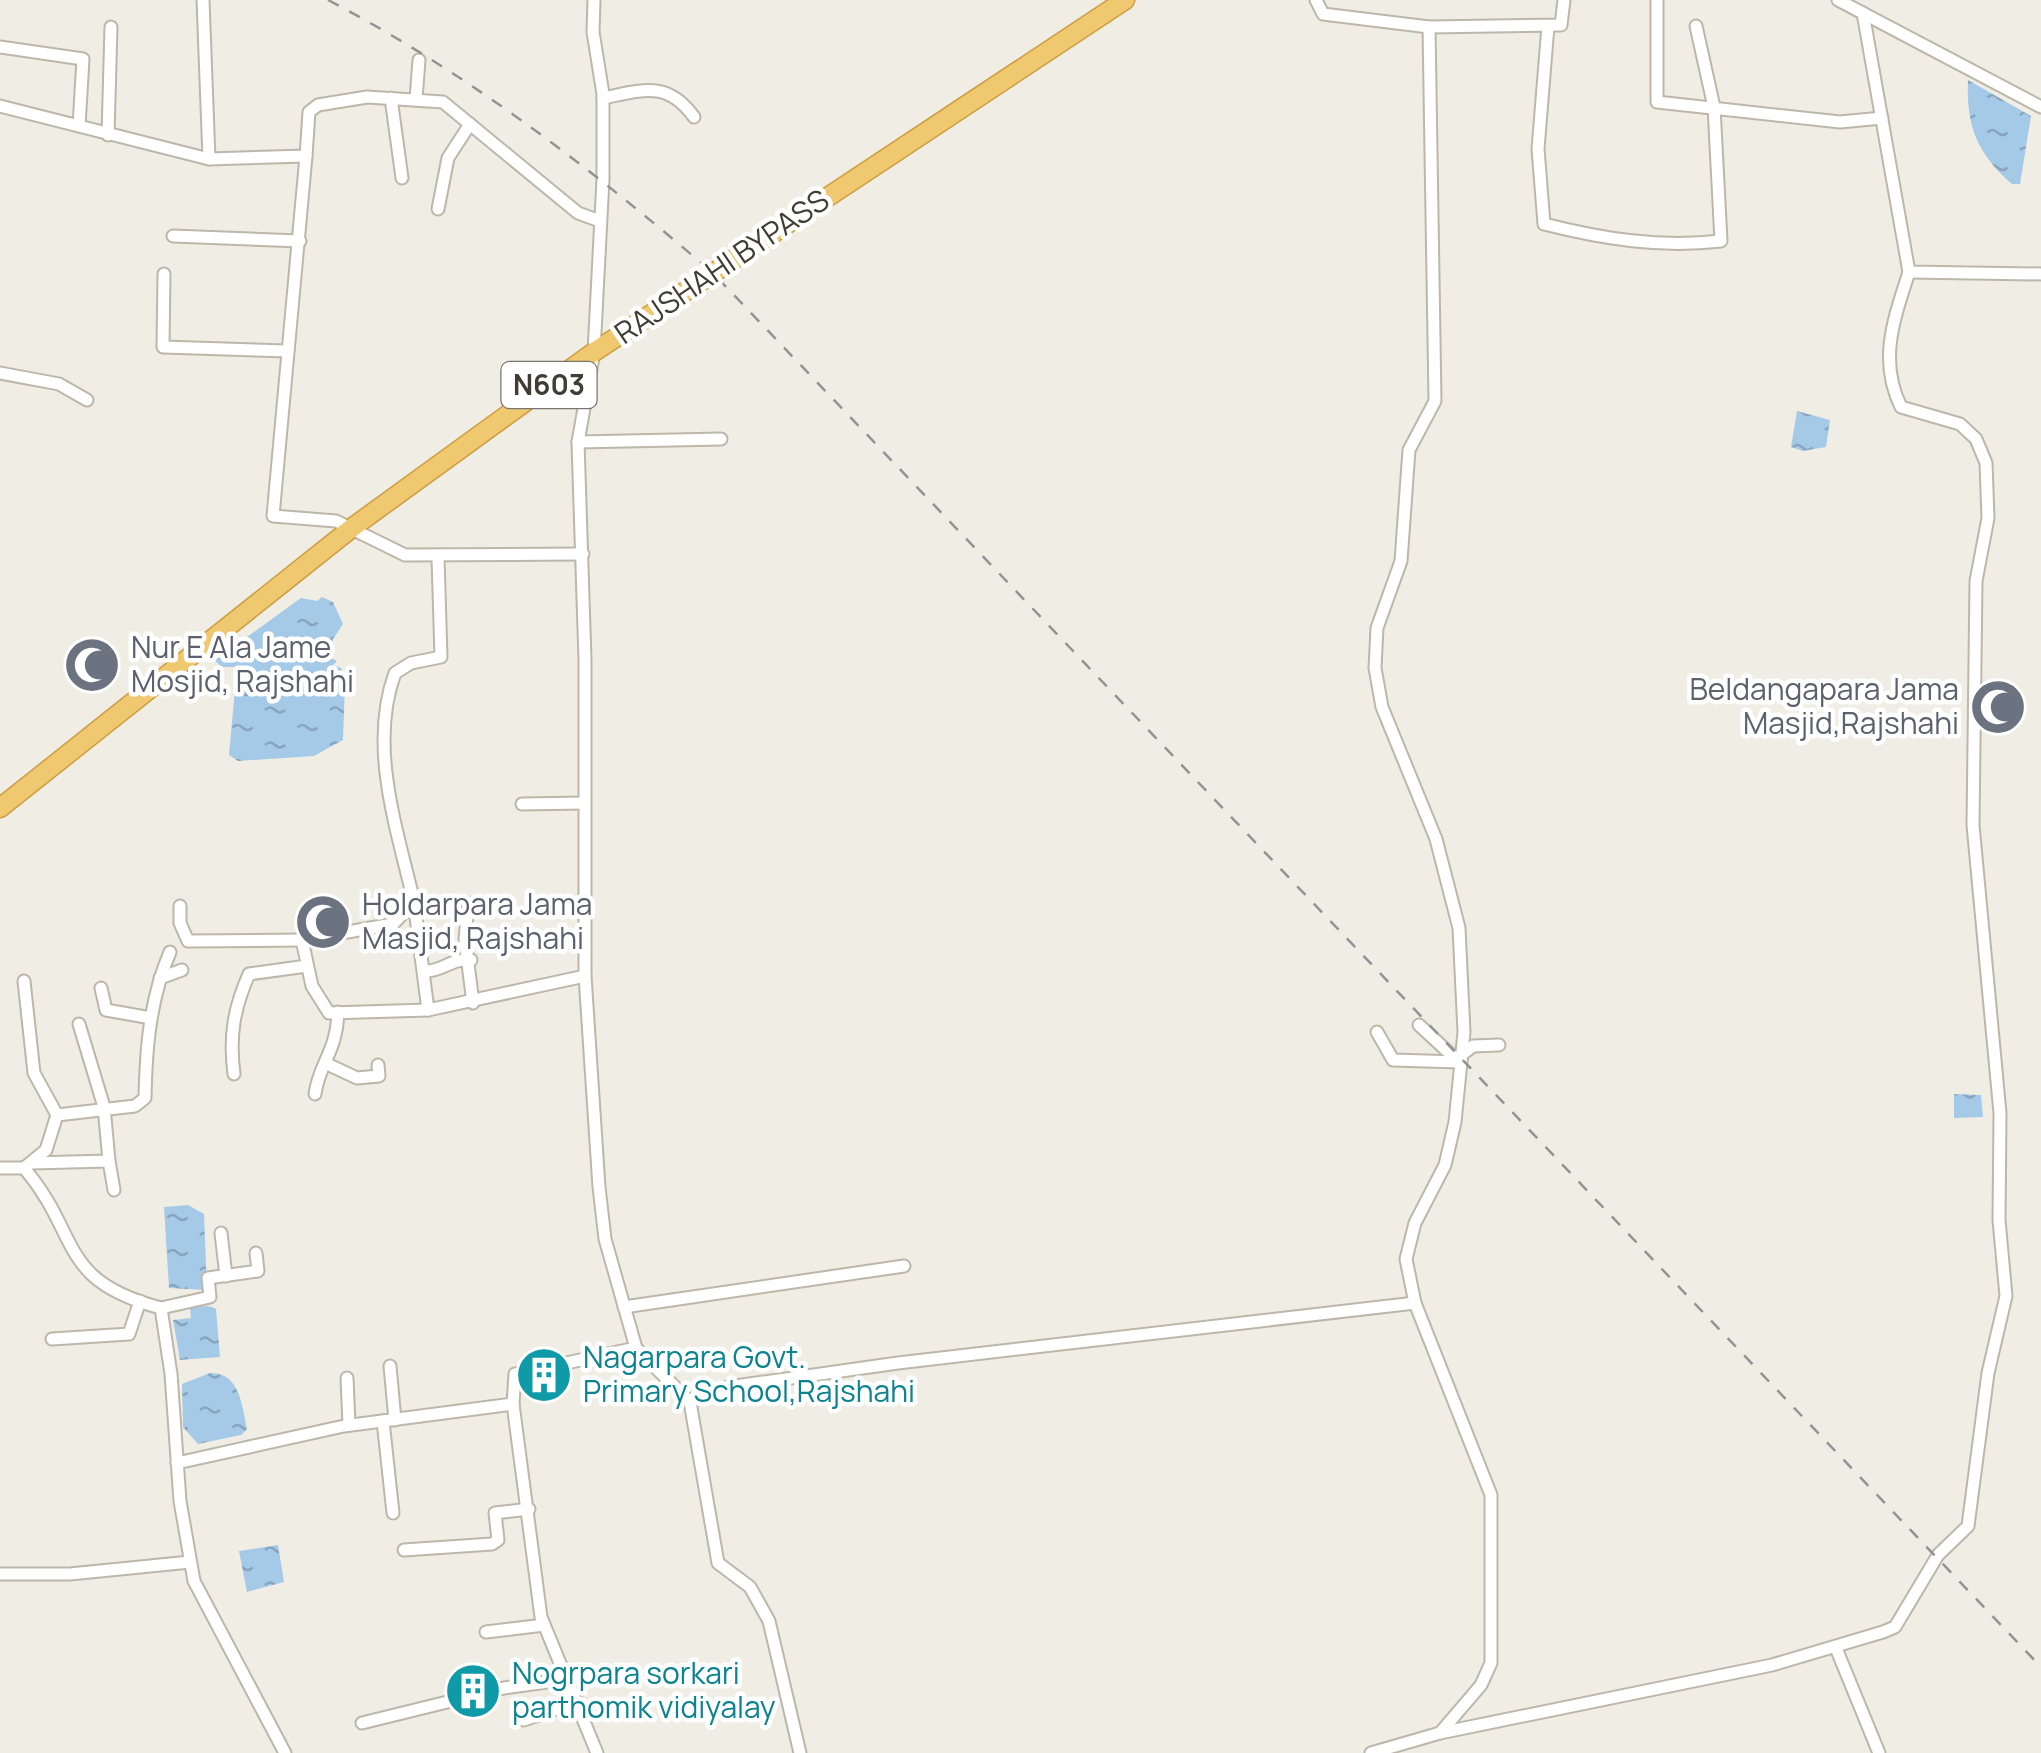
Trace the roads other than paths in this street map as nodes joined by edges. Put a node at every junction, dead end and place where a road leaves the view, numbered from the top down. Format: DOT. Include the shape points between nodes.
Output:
graph roads {
  1 [pos="203,0"];
  2 [pos="594,0"];
  3 [pos="1125,0"];
  4 [pos="1316,0"];
  5 [pos="1564,0"];
  6 [pos="1657,0"];
  7 [pos="1843,1"];
  8 [pos="1864,13"];
  9 [pos="1548,26"];
  10 [pos="1696,26"];
  11 [pos="110,27"];
  12 [pos="1429,27"];
  13 [pos="0,48"];
  14 [pos="419,60"];
  15 [pos="391,98"];
  16 [pos="603,98"];
  17 [pos="416,99"];
  18 [pos="0,106"];
  19 [pos="1714,107"];
  20 [pos="2041,107"];
  21 [pos="694,117"];
  22 [pos="1882,118"];
  23 [pos="470,124"];
  24 [pos="79,126"];
  25 [pos="108,135"];
  26 [pos="306,156"];
  27 [pos="208,159"];
  28 [pos="402,178"];
  29 [pos="438,209"];
  30 [pos="600,221"];
  31 [pos="173,236"];
  32 [pos="300,241"];
  33 [pos="1909,272"];
  34 [pos="164,274"];
  35 [pos="2041,274"];
  36 [pos="288,351"];
  37 [pos="594,352"];
  38 [pos="0,373"];
  39 [pos="87,400"];
  40 [pos="721,440"];
  41 [pos="578,442"];
  42 [pos="353,527"];
  43 [pos="583,554"];
  44 [pos="438,558"];
  45 [pos="584,803"];
  46 [pos="522,804"];
  47 [pos="0,808"];
  48 [pos="414,902"];
  49 [pos="468,903"];
  50 [pos="180,906"];
  51 [pos="302,940"];
  52 [pos="170,952"];
  53 [pos="471,960"];
  54 [pos="307,966"];
  55 [pos="182,970"];
  56 [pos="426,971"];
  57 [pos="585,976"];
  58 [pos="24,981"];
  59 [pos="156,981"];
  60 [pos="101,988"];
  61 [pos="473,1003"];
  62 [pos="428,1010"];
  63 [pos="338,1012"];
  64 [pos="152,1018"];
  65 [pos="80,1024"];
  66 [pos="1419,1025"];
  67 [pos="1378,1032"];
  68 [pos="1500,1044"];
  69 [pos="1460,1059"];
  70 [pos="326,1064"];
  71 [pos="378,1066"];
  72 [pos="234,1074"];
  73 [pos="315,1094"];
  74 [pos="104,1107"];
  75 [pos="56,1115"];
  76 [pos="110,1161"];
  77 [pos="27,1165"];
  78 [pos="0,1168"];
  79 [pos="114,1190"];
  80 [pos="221,1232"];
  81 [pos="256,1254"];
  82 [pos="904,1266"];
  83 [pos="226,1276"];
  84 [pos="140,1302"];
  85 [pos="1415,1303"];
  86 [pos="624,1307"];
  87 [pos="161,1308"];
  88 [pos="52,1339"];
  89 [pos="636,1348"];
  90 [pos="390,1366"];
  91 [pos="348,1378"];
  92 [pos="690,1402"];
  93 [pos="514,1404"];
  94 [pos="389,1420"];
  95 [pos="348,1425"];
  96 [pos="177,1463"];
  97 [pos="530,1510"];
  98 [pos="393,1512"];
  99 [pos="404,1550"];
  100 [pos="190,1562"];
  101 [pos="0,1574"];
  102 [pos="544,1625"];
  103 [pos="486,1632"];
  104 [pos="1836,1648"];
  105 [pos="568,1679"];
  106 [pos="578,1702"];
  107 [pos="524,1720"];
  108 [pos="362,1723"];
  109 [pos="1440,1733"];
  110 [pos="285,1753"];
  111 [pos="597,1753"];
  112 [pos="800,1753"];
  113 [pos="1371,1753"];
  114 [pos="1879,1753"];
  1 -- 27 [label="street"];
  2 -- 16 [label="street"];
  3 -- 37 [label="highway, RAJSHAHI BYPASS / N603"];
  4 -- 12 [label="street" via="1323,14"];
  5 -- 9 [label="street" via="1561,25"];
  6 -- 19 [label="street" via="1657,102"];
  7 -- 8 [label="street"];
  8 -- 20 [label="street"];
  8 -- 22 [label="street"];
  9 -- 12 [label="street"];
  9 -- 19 [label="street" via="1538,149 1544,224 1606,240 1721,241"];
  10 -- 19 [label="street"];
  11 -- 25 [label="street"];
  12 -- 69 [label="street" via="1436,401 1408,450 1402,561 1377,628 1374,668 1382,707 1436,839 1458,928"];
  13 -- 24 [label="street" via="83,59"];
  14 -- 17 [label="street"];
  15 -- 17 [label="street"];
  15 -- 26 [label="street" via="312,107"];
  15 -- 28 [label="street"];
  16 -- 21 [label="street" via="660,90 680,98"];
  16 -- 30 [label="street"];
  17 -- 23 [label="street" via="443,102"];
  18 -- 24 [label="street"];
  19 -- 22 [label="street" via="1840,122"];
  22 -- 33 [label="street"];
  23 -- 29 [label="street" via="448,158"];
  23 -- 30 [label="street" via="578,213"];
  24 -- 25 [label="street"];
  25 -- 27 [label="street"];
  26 -- 27 [label="street"];
  26 -- 32 [label="street"];
  30 -- 37 [label="street"];
  31 -- 32 [label="street"];
  32 -- 36 [label="street"];
  33 -- 35 [label="street"];
  33 -- 104 [label="street" via="1889,336 1888,382 1901,407 1960,424 1986,463 1988,518 1976,581 1974,824 2000,1113 1998,1220 2006,1296 1988,1373 1968,1526 1938,1555 1895,1626"];
  34 -- 36 [label="street" via="163,346"];
  36 -- 42 [label="street" via="273,516"];
  37 -- 41 [label="street"];
  37 -- 42 [label="highway, RAJSHAHI BYPASS / N603"];
  38 -- 39 [label="street" via="59,384"];
  40 -- 41 [label="street"];
  41 -- 43 [label="street"];
  42 -- 44 [label="street" via="406,555"];
  42 -- 47 [label="highway, RAJSHAHI BYPASS / N603"];
  43 -- 44 [label="street"];
  43 -- 45 [label="street"];
  44 -- 48 [label="street" via="441,657 395,673 383,724 389,796"];
  45 -- 46 [label="street"];
  45 -- 57 [label="street"];
  48 -- 51 [label="street" via="393,924"];
  48 -- 56 [label="street"];
  49 -- 53 [label="street"];
  50 -- 51 [label="street" via="188,940"];
  51 -- 54 [label="street"];
  52 -- 59 [label="street"];
  53 -- 56 [label="street"];
  53 -- 61 [label="street"];
  54 -- 63 [label="street" via="329,1012"];
  54 -- 72 [label="street" via="250,974 232,1026"];
  55 -- 59 [label="street"];
  56 -- 62 [label="street"];
  57 -- 61 [label="street"];
  57 -- 86 [label="street" via="605,1240"];
  58 -- 75 [label="street" via="34,1073"];
  59 -- 64 [label="street"];
  60 -- 64 [label="street" via="106,1010"];
  61 -- 62 [label="street"];
  62 -- 63 [label="street"];
  63 -- 70 [label="street" via="338,1040"];
  64 -- 74 [label="street" via="145,1098 135,1106"];
  65 -- 74 [label="street"];
  66 -- 69 [label="street"];
  67 -- 69 [label="street" via="1394,1060"];
  68 -- 69 [label="street" via="1474,1046"];
  69 -- 85 [label="street" via="1445,1165 1415,1223 1406,1259"];
  70 -- 71 [label="street" via="357,1078 379,1076"];
  70 -- 73 [label="street"];
  74 -- 75 [label="street"];
  74 -- 76 [label="street"];
  75 -- 77 [label="street" via="46,1150"];
  76 -- 77 [label="street"];
  76 -- 79 [label="street"];
  77 -- 78 [label="street"];
  77 -- 84 [label="street" via="76,1262 114,1292"];
  80 -- 83 [label="street"];
  81 -- 83 [label="street" via="258,1271"];
  82 -- 86 [label="street"];
  83 -- 87 [label="street" via="208,1278 210,1297"];
  84 -- 87 [label="street"];
  84 -- 88 [label="street" via="129,1334"];
  85 -- 92 [label="street" via="898,1363 728,1387"];
  85 -- 109 [label="street" via="1486,1474 1494,1518 1490,1668"];
  86 -- 89 [label="street"];
  87 -- 96 [label="street"];
  89 -- 92 [label="street"];
  89 -- 93 [label="street" via="515,1374"];
  90 -- 94 [label="street"];
  91 -- 95 [label="street"];
  92 -- 112 [label="street" via="718,1562 750,1587 764,1610"];
  93 -- 94 [label="street"];
  93 -- 97 [label="street"];
  94 -- 95 [label="street"];
  94 -- 98 [label="street"];
  95 -- 96 [label="street"];
  96 -- 100 [label="street"];
  97 -- 99 [label="street" via="495,1513 498,1540 492,1544"];
  97 -- 102 [label="street"];
  100 -- 101 [label="street"];
  100 -- 110 [label="street" via="199,1596"];
  102 -- 103 [label="street"];
  102 -- 105 [label="street"];
  104 -- 109 [label="street"];
  104 -- 114 [label="street"];
  105 -- 106 [label="street"];
  105 -- 108 [label="street"];
  106 -- 107 [label="street"];
  106 -- 111 [label="street"];
  109 -- 113 [label="street"];
}
